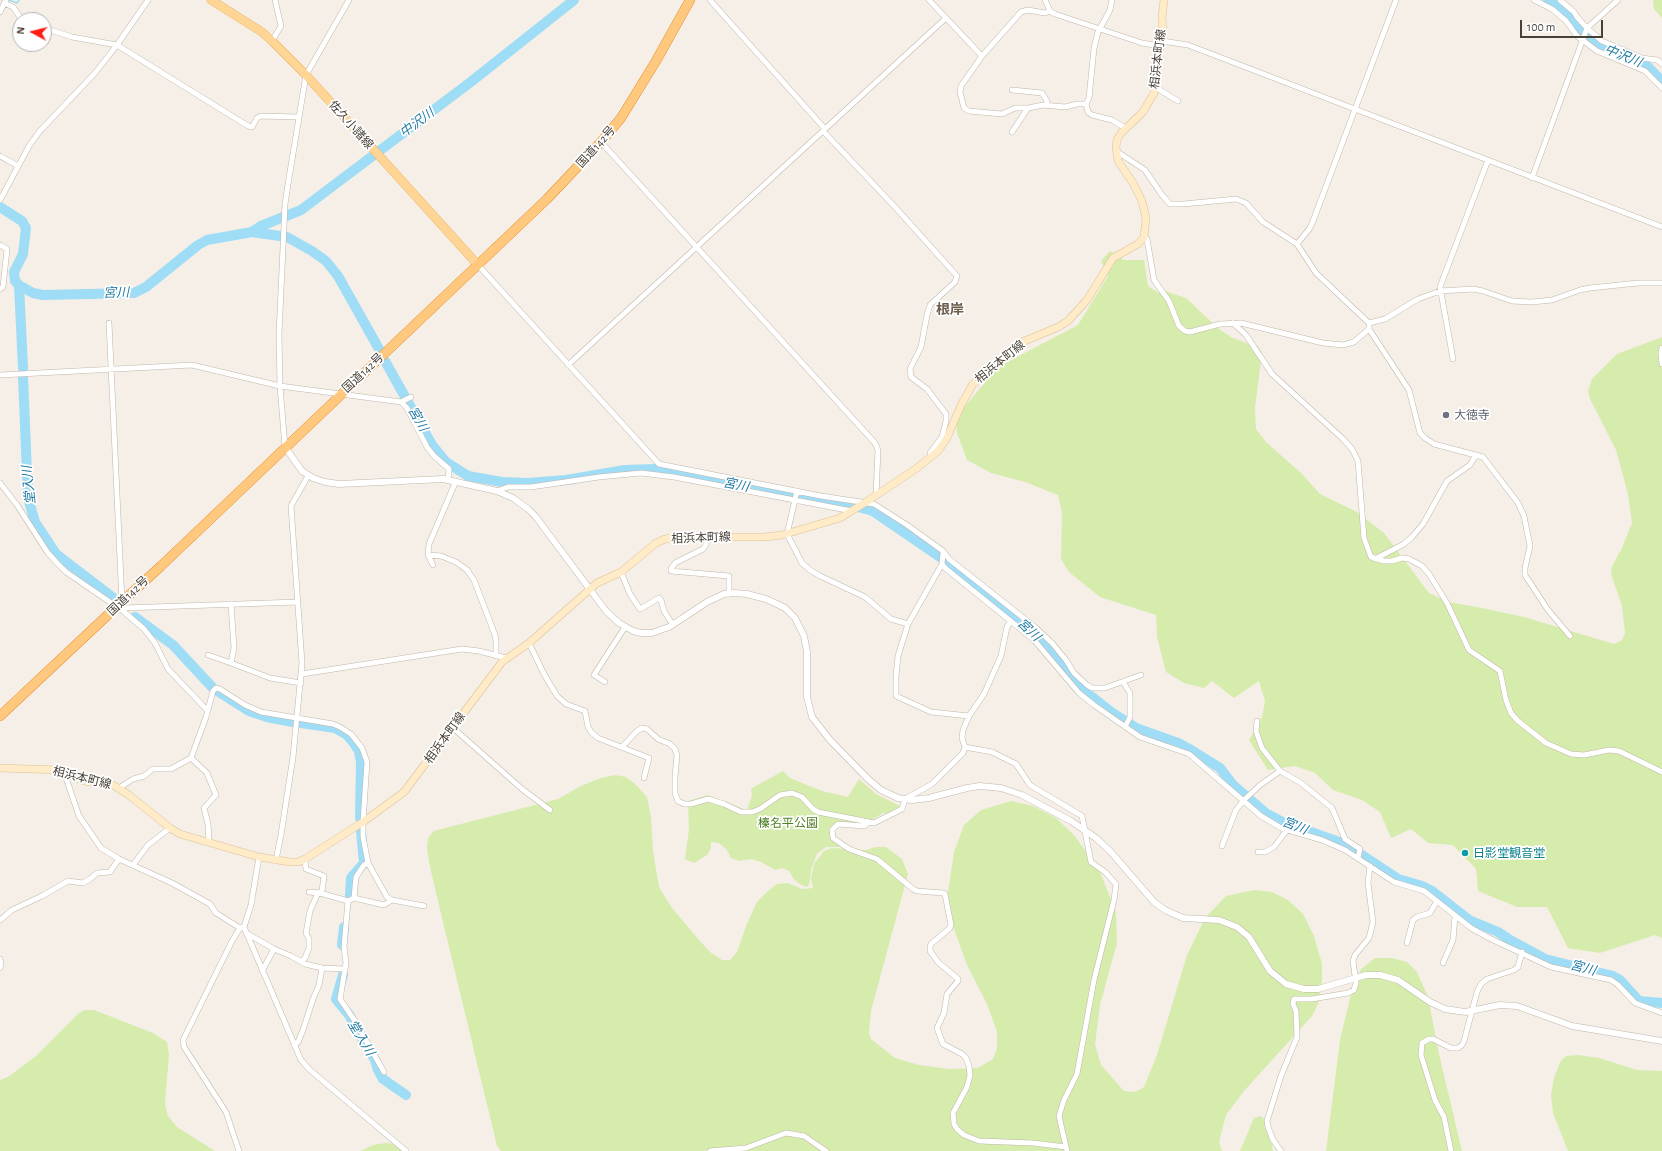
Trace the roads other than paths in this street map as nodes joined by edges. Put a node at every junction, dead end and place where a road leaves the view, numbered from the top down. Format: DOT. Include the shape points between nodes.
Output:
graph roads {
  1 [pos="148,0"];
  2 [pos="211,0"];
  3 [pos="274,0"];
  4 [pos="349,0"];
  5 [pos="690,0"];
  6 [pos="710,0"];
  7 [pos="929,0"];
  8 [pos="1045,0"];
  9 [pos="1112,0"];
  10 [pos="1164,0"];
  11 [pos="1396,0"];
  12 [pos="1534,0"];
  13 [pos="1560,0"];
  14 [pos="1618,0"];
  15 [pos="5,2"];
  16 [pos="1050,10"];
  17 [pos="0,12"];
  18 [pos="16,12"];
  19 [pos="946,18"];
  20 [pos="1100,29"];
  21 [pos="52,31"];
  22 [pos="1585,34"];
  23 [pos="272,41"];
  24 [pos="1161,44"];
  25 [pos="117,45"];
  26 [pos="982,56"];
  27 [pos="1662,64"];
  28 [pos="306,75"];
  29 [pos="1155,87"];
  30 [pos="1662,88"];
  31 [pos="1012,90"];
  32 [pos="1178,101"];
  33 [pos="1046,104"];
  34 [pos="1086,104"];
  35 [pos="1028,108"];
  36 [pos="1354,109"];
  37 [pos="299,117"];
  38 [pos="1125,128"];
  39 [pos="824,130"];
  40 [pos="1012,132"];
  41 [pos="601,142"];
  42 [pos="1116,151"];
  43 [pos="0,156"];
  44 [pos="1488,160"];
  45 [pos="18,166"];
  46 [pos="1532,178"];
  47 [pos="0,200"];
  48 [pos="1662,227"];
  49 [pos="1144,237"];
  50 [pos="1297,244"];
  51 [pos="0,245"];
  52 [pos="697,246"];
  53 [pos="478,266"];
  54 [pos="1662,283"];
  55 [pos="0,289"];
  56 [pos="1440,291"];
  57 [pos="109,323"];
  58 [pos="1233,323"];
  59 [pos="1369,326"];
  60 [pos="1662,348"];
  61 [pos="1453,359"];
  62 [pos="568,364"];
  63 [pos="1662,364"];
  64 [pos="112,370"];
  65 [pos="0,375"];
  66 [pos="280,386"];
  67 [pos="340,394"];
  68 [pos="285,447"];
  69 [pos="1476,455"];
  70 [pos="931,457"];
  71 [pos="308,476"];
  72 [pos="448,480"];
  73 [pos="456,481"];
  74 [pos="0,484"];
  75 [pos="497,491"];
  76 [pos="796,495"];
  77 [pos="876,496"];
  78 [pos="864,504"];
  79 [pos="854,510"];
  80 [pos="787,534"];
  81 [pos="707,536"];
  82 [pos="943,554"];
  83 [pos="428,555"];
  84 [pos="1374,559"];
  85 [pos="942,563"];
  86 [pos="433,565"];
  87 [pos="621,572"];
  88 [pos="590,589"];
  89 [pos="729,594"];
  90 [pos="298,602"];
  91 [pos="231,604"];
  92 [pos="123,610"];
  93 [pos="1009,613"];
  94 [pos="1011,621"];
  95 [pos="908,624"];
  96 [pos="673,625"];
  97 [pos="625,627"];
  98 [pos="1570,636"];
  99 [pos="529,643"];
  100 [pos="208,655"];
  101 [pos="496,656"];
  102 [pos="506,658"];
  103 [pos="231,663"];
  104 [pos="302,674"];
  105 [pos="1141,675"];
  106 [pos="605,682"];
  107 [pos="1123,682"];
  108 [pos="301,683"];
  109 [pos="1086,686"];
  110 [pos="1080,692"];
  111 [pos="208,710"];
  112 [pos="0,716"];
  113 [pos="969,716"];
  114 [pos="298,718"];
  115 [pos="1257,720"];
  116 [pos="1125,726"];
  117 [pos="452,727"];
  118 [pos="622,747"];
  119 [pos="965,747"];
  120 [pos="191,758"];
  121 [pos="0,768"];
  122 [pos="1280,771"];
  123 [pos="64,772"];
  124 [pos="1662,772"];
  125 [pos="644,778"];
  126 [pos="119,788"];
  127 [pos="905,799"];
  128 [pos="1246,799"];
  129 [pos="550,810"];
  130 [pos="363,822"];
  131 [pos="869,822"];
  132 [pos="170,828"];
  133 [pos="1085,830"];
  134 [pos="1287,830"];
  135 [pos="209,842"];
  136 [pos="1222,846"];
  137 [pos="1258,852"];
  138 [pos="259,857"];
  139 [pos="1358,858"];
  140 [pos="119,859"];
  141 [pos="306,859"];
  142 [pos="276,860"];
  143 [pos="368,863"];
  144 [pos="133,865"];
  145 [pos="1370,866"];
  146 [pos="309,892"];
  147 [pos="320,893"];
  148 [pos="354,898"];
  149 [pos="392,900"];
  150 [pos="348,901"];
  151 [pos="1437,901"];
  152 [pos="424,906"];
  153 [pos="1455,916"];
  154 [pos="0,920"];
  155 [pos="242,927"];
  156 [pos="246,933"];
  157 [pos="1407,943"];
  158 [pos="274,949"];
  159 [pos="1522,952"];
  160 [pos="0,960"];
  161 [pos="302,961"];
  162 [pos="1443,963"];
  163 [pos="0,968"];
  164 [pos="322,968"];
  165 [pos="345,969"];
  166 [pos="262,971"];
  167 [pos="1355,978"];
  168 [pos="1471,1011"];
  169 [pos="1662,1013"];
  170 [pos="1662,1041"];
  171 [pos="294,1045"];
  172 [pos="384,1072"];
  173 [pos="1066,1149"];
  174 [pos="239,1151"];
  175 [pos="406,1151"];
  176 [pos="710,1151"];
  177 [pos="826,1151"];
  178 [pos="1281,1151"];
  179 [pos="1451,1151"];
  1 -- 25 [label="street"];
  2 -- 23 [label="main road, 佐久小諸線"];
  3 -- 23 [label="street" via="281,26"];
  4 -- 28 [label="street"];
  5 -- 41 [label="highway, 国道142号" via="621,118"];
  6 -- 39 [label="street"];
  7 -- 19 [label="street"];
  8 -- 16 [label="street"];
  9 -- 20 [label="street"];
  10 -- 24 [label="main road, 相浜本町線"];
  11 -- 36 [label="street"];
  12 -- 22 [label="street" via="1544,4"];
  13 -- 22 [label="street" via="1574,12"];
  14 -- 22 [label="street"];
  15 -- 17 [label="street"];
  15 -- 18 [label="street"];
  16 -- 20 [label="street"];
  16 -- 26 [label="street" via="1045,13 1028,10 1021,12"];
  19 -- 26 [label="street"];
  19 -- 39 [label="street"];
  20 -- 24 [label="street" via="1142,43"];
  20 -- 34 [label="street" via="1094,48 1089,98"];
  21 -- 25 [label="street"];
  22 -- 27 [label="street"];
  22 -- 30 [label="street" via="1597,51 1645,71"];
  22 -- 46 [label="street"];
  23 -- 28 [label="main road, 佐久小諸線"];
  24 -- 29 [label="main road, 相浜本町線"];
  24 -- 36 [label="street" via="1188,45"];
  25 -- 37 [label="street" via="248,126 252,126 261,116"];
  25 -- 45 [label="street" via="95,73 39,132"];
  26 -- 35 [label="street" via="961,86 964,108 1002,114 1015,108"];
  28 -- 37 [label="street"];
  28 -- 53 [label="main road, 佐久小諸線"];
  29 -- 32 [label="street"];
  29 -- 38 [label="main road, 相浜本町線" via="1147,108"];
  31 -- 33 [label="street" via="1042,93"];
  33 -- 34 [label="street" via="1065,107"];
  33 -- 35 [label="street"];
  34 -- 38 [label="street" via="1090,114 1112,120"];
  35 -- 40 [label="street"];
  36 -- 44 [label="street"];
  36 -- 50 [label="street" via="1310,228"];
  37 -- 66 [label="street" via="284,217 279,334"];
  38 -- 42 [label="main road, 相浜本町線" via="1118,140"];
  39 -- 52 [label="street"];
  39 -- 70 [label="street" via="957,276 955,282 930,305 921,347 910,369 911,377 927,389 946,414 942,437 930,453"];
  41 -- 52 [label="street"];
  41 -- 53 [label="highway, 国道142号"];
  42 -- 49 [label="main road" via="1120,164 1142,201 1146,218"];
  42 -- 50 [label="street" via="1145,170 1170,204 1241,200 1267,225"];
  43 -- 45 [label="street"];
  44 -- 46 [label="street"];
  44 -- 56 [label="street"];
  45 -- 47 [label="street"];
  46 -- 48 [label="street"];
  49 -- 58 [label="street" via="1147,239 1154,280 1169,301 1182,329 1190,332"];
  49 -- 70 [label="main road, 相浜本町線" via="1138,244 1113,258 1087,300 1068,321 1020,344 973,384 945,443"];
  50 -- 59 [label="street" via="1316,273"];
  51 -- 55 [label="street" via="7,249 3,287"];
  52 -- 62 [label="street"];
  52 -- 77 [label="street" via="875,442 878,450"];
  53 -- 62 [label="street"];
  53 -- 67 [label="highway, 国道142号"];
  54 -- 56 [label="street" via="1638,283 1580,290 1558,299 1538,302 1512,302 1483,290"];
  56 -- 59 [label="street" via="1418,299 1386,319"];
  56 -- 61 [label="street"];
  57 -- 64 [label="street"];
  58 -- 59 [label="street" via="1248,324 1335,345 1354,342"];
  58 -- 84 [label="street" via="1246,335 1272,374 1352,449 1358,461 1364,538"];
  59 -- 69 [label="street" via="1409,390 1420,433 1434,444"];
  60 -- 63 [label="street"];
  62 -- 76 [label="street" via="659,464"];
  64 -- 65 [label="street"];
  64 -- 66 [label="street" via="192,365"];
  64 -- 92 [label="street"];
  66 -- 67 [label="street"];
  66 -- 68 [label="street"];
  67 -- 68 [label="highway, 国道142号"];
  67 -- 72 [label="street" via="406,399 407,408 427,447 448,469"];
  68 -- 71 [label="street" via="299,468"];
  68 -- 112 [label="highway, 国道142号, bridge"];
  69 -- 84 [label="street" via="1470,465 1447,481 1423,524 1412,538"];
  69 -- 98 [label="street" via="1486,460 1521,508 1530,546 1525,575 1548,610"];
  70 -- 77 [label="main road, 相浜本町線"];
  71 -- 72 [label="street" via="339,484 428,478"];
  71 -- 90 [label="street" via="292,506"];
  72 -- 73 [label="street"];
  73 -- 75 [label="street"];
  73 -- 83 [label="street" via="429,544"];
  74 -- 92 [label="street" via="17,504 48,553 58,564"];
  75 -- 76 [label="street" via="508,487 531,487 641,473"];
  75 -- 88 [label="street" via="513,498 531,512"];
  76 -- 78 [label="street"];
  76 -- 79 [label="street"];
  76 -- 80 [label="street"];
  77 -- 78 [label="main road, 相浜本町線"];
  78 -- 79 [label="main road, 相浜本町線"];
  78 -- 82 [label="street" via="874,504 881,508"];
  79 -- 80 [label="main road, 相浜本町線" via="833,520"];
  80 -- 81 [label="main road, 相浜本町線" via="765,537"];
  80 -- 95 [label="street" via="802,563 810,570 865,597 891,618"];
  81 -- 87 [label="main road, 相浜本町線" via="661,540"];
  81 -- 89 [label="street" via="703,549 675,563 671,571 729,576"];
  82 -- 85 [label="street"];
  82 -- 93 [label="street"];
  83 -- 86 [label="street"];
  83 -- 101 [label="street" via="441,556 456,562 467,570 474,580 495,635"];
  84 -- 124 [label="street" via="1409,559 1422,566 1447,603 1469,650 1500,671 1511,713 1535,736 1571,754 1584,755 1618,750"];
  85 -- 93 [label="street"];
  85 -- 95 [label="street"];
  87 -- 88 [label="main road, 相浜本町線"];
  87 -- 96 [label="street" via="630,594 640,609 659,598"];
  88 -- 97 [label="street" via="606,611"];
  88 -- 99 [label="main road, 相浜本町線"];
  89 -- 96 [label="street" via="707,602"];
  89 -- 127 [label="street" via="740,593 766,599 785,608 795,618 806,644 808,704 816,723 874,784 892,796"];
  90 -- 91 [label="street"];
  90 -- 104 [label="street"];
  91 -- 92 [label="street"];
  91 -- 103 [label="street" via="234,648"];
  92 -- 111 [label="street" via="148,633 168,669"];
  93 -- 94 [label="street"];
  93 -- 109 [label="street" via="1034,627 1052,643"];
  94 -- 110 [label="street" via="1034,640"];
  94 -- 113 [label="street" via="1007,627 1001,656 984,694"];
  95 -- 113 [label="street" via="898,656 896,696 931,712"];
  96 -- 97 [label="street" via="646,633"];
  97 -- 106 [label="street" via="594,675"];
  99 -- 102 [label="main road, 相浜本町線"];
  99 -- 118 [label="street" via="557,696 566,704 585,711 588,727 598,738"];
  100 -- 103 [label="street"];
  101 -- 102 [label="street"];
  101 -- 104 [label="street" via="462,649"];
  102 -- 117 [label="main road, 相浜本町線"];
  103 -- 108 [label="street" via="270,678"];
  104 -- 108 [label="street"];
  105 -- 107 [label="street"];
  107 -- 109 [label="street" via="1097,689"];
  107 -- 116 [label="street" via="1130,693 1129,720"];
  108 -- 114 [label="street"];
  109 -- 110 [label="street"];
  110 -- 116 [label="street" via="1107,715"];
  111 -- 114 [label="street" via="213,691 218,688 254,710"];
  111 -- 120 [label="street"];
  113 -- 119 [label="street" via="963,730"];
  114 -- 130 [label="street" via="340,726 351,734 362,748 367,771"];
  114 -- 142 [label="street" via="288,796"];
  115 -- 122 [label="street" via="1259,742"];
  116 -- 128 [label="street" via="1147,741 1189,754"];
  117 -- 129 [label="street" via="522,789"];
  117 -- 130 [label="main road, 相浜本町線" via="404,792"];
  118 -- 125 [label="street" via="649,758"];
  118 -- 131 [label="street" via="642,728 670,744 677,756 675,794 678,801 684,804 708,799 741,812 752,812 780,795 792,793 802,797 818,812"];
  119 -- 127 [label="street" via="963,753 932,784"];
  119 -- 133 [label="street" via="992,752 1016,764 1030,785 1082,816"];
  120 -- 126 [label="street" via="171,769 153,770"];
  120 -- 135 [label="street" via="206,773 216,795 204,808"];
  121 -- 123 [label="main road, 相浜本町線"];
  122 -- 128 [label="street"];
  122 -- 139 [label="street" via="1327,803 1334,812 1345,839 1360,850"];
  123 -- 126 [label="main road, 相浜本町線" via="84,781"];
  123 -- 140 [label="street" via="76,810 86,826 101,848"];
  126 -- 132 [label="main road, 相浜本町線"];
  127 -- 131 [label="street" via="902,809 879,821"];
  127 -- 133 [label="street" via="921,800 967,788 992,787 1022,795"];
  128 -- 134 [label="street" via="1261,816"];
  128 -- 136 [label="street" via="1236,810"];
  130 -- 141 [label="main road, 相浜本町線"];
  130 -- 143 [label="street"];
  131 -- 173 [label="street" via="864,826 838,824 832,830 833,838 849,849 877,860 913,889 945,894 952,925 931,944 930,951 938,962 958,978 947,994 944,1013 937,1028 943,1044 962,1054 969,1066 967,1087 953,1113 957,1129 979,1141 1033,1143"];
  132 -- 135 [label="main road, 相浜本町線" via="180,834"];
  132 -- 144 [label="street" via="148,846"];
  133 -- 167 [label="street" via="1110,851 1160,907 1183,918 1219,920 1237,927 1249,937 1274,976 1286,984 1304,989 1318,989"];
  133 -- 173 [label="street" via="1091,862 1116,884 1094,980 1077,1074 1059,1116"];
  134 -- 137 [label="street" via="1274,847"];
  134 -- 139 [label="street" via="1322,840"];
  135 -- 138 [label="main road, 相浜本町線"];
  138 -- 142 [label="main road, 相浜本町線"];
  138 -- 155 [label="street" via="251,905"];
  139 -- 145 [label="street"];
  140 -- 144 [label="street"];
  140 -- 154 [label="street" via="110,872 97,873 83,883 68,881 12,910"];
  141 -- 142 [label="main road, 相浜本町線" via="294,862"];
  141 -- 147 [label="street" via="306,869 324,876"];
  143 -- 148 [label="street" via="356,877"];
  143 -- 149 [label="street" via="385,894"];
  144 -- 155 [label="street" via="210,904 216,913"];
  145 -- 151 [label="street" via="1394,882 1424,891"];
  145 -- 167 [label="street" via="1368,883 1373,922 1369,938 1353,961"];
  146 -- 147 [label="street"];
  147 -- 150 [label="street"];
  147 -- 161 [label="street" via="310,911 306,933 309,948"];
  148 -- 149 [label="street" via="384,905"];
  148 -- 150 [label="street"];
  149 -- 152 [label="street"];
  150 -- 165 [label="street"];
  151 -- 153 [label="street"];
  151 -- 157 [label="street" via="1430,913 1413,920"];
  153 -- 159 [label="street" via="1480,933"];
  153 -- 162 [label="street" via="1453,940"];
  155 -- 156 [label="street"];
  155 -- 174 [label="street" via="183,1040 184,1047 226,1112"];
  156 -- 158 [label="street"];
  156 -- 166 [label="street"];
  158 -- 161 [label="street"];
  158 -- 166 [label="street"];
  159 -- 168 [label="street" via="1518,967 1487,979 1481,984"];
  159 -- 169 [label="street" via="1551,967 1611,980 1635,1003"];
  160 -- 163 [label="street"];
  161 -- 164 [label="street"];
  164 -- 165 [label="street"];
  164 -- 171 [label="street" via="319,985 303,1030"];
  165 -- 172 [label="street" via="340,1002 355,1021"];
  166 -- 171 [label="street"];
  167 -- 168 [label="street" via="1373,975 1389,977 1398,980 1438,1007 1452,1011"];
  167 -- 178 [label="street" via="1354,990 1348,993 1294,999 1297,1037 1267,1121 1273,1140"];
  168 -- 170 [label="street" via="1500,1005 1517,1006 1572,1026"];
  168 -- 179 [label="street" via="1464,1041 1458,1048 1451,1048 1429,1038 1422,1043 1421,1049 1435,1100 1444,1117"];
  171 -- 175 [label="street" via="301,1060 310,1070"];
  176 -- 177 [label="street" via="746,1148 786,1134 804,1136"];
}
